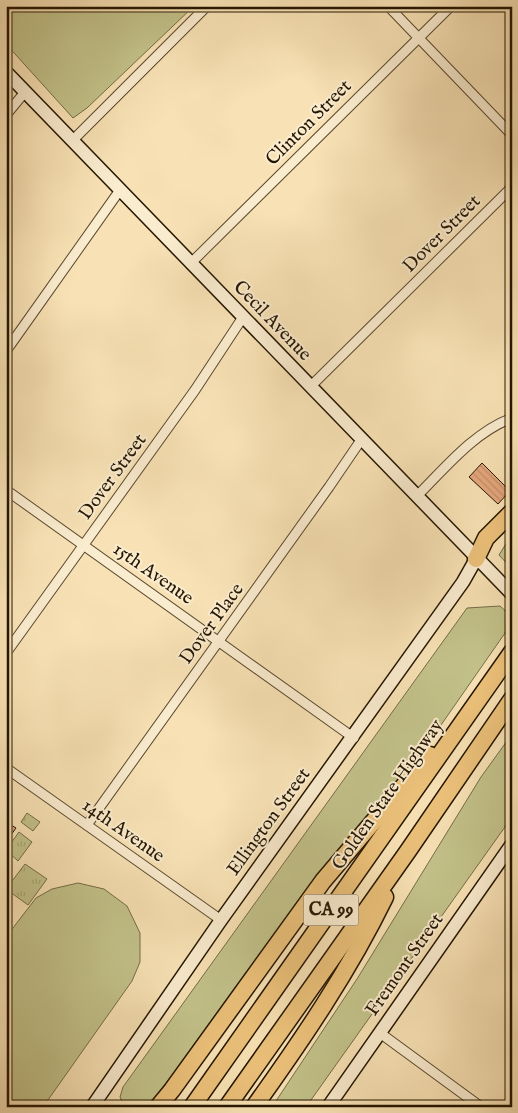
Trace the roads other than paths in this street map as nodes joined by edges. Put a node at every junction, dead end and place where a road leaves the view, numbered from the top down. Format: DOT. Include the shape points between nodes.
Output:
graph roads {
  1 [pos="207,6"];
  2 [pos="388,6"];
  3 [pos="451,6"];
  4 [pos="419,38"];
  5 [pos="6,72"];
  6 [pos="25,92"];
  7 [pos="6,115"];
  8 [pos="512,135"];
  9 [pos="72,140"];
  10 [pos="512,188"];
  11 [pos="120,190"];
  12 [pos="191,264"];
  13 [pos="243,317"];
  14 [pos="6,351"];
  15 [pos="310,387"];
  16 [pos="512,418"];
  17 [pos="361,440"];
  18 [pos="6,490"];
  19 [pos="417,496"];
  20 [pos="512,512"];
  21 [pos="84,545"];
  22 [pos="476,559"];
  23 [pos="512,594"];
  24 [pos="220,641"];
  25 [pos="512,652"];
  26 [pos="6,653"];
  27 [pos="512,699"];
  28 [pos="470,714"];
  29 [pos="354,738"];
  30 [pos="6,768"];
  31 [pos="87,825"];
  32 [pos="512,844"];
  33 [pos="408,851"];
  34 [pos="221,920"];
  35 [pos="380,1032"];
  36 [pos="92,1107"];
  37 [pos="158,1107"];
  38 [pos="192,1107"];
  39 [pos="226,1107"];
  40 [pos="254,1107"];
  41 [pos="328,1107"];
  42 [pos="481,1107"];
  1 -- 9 [label="street"];
  2 -- 4 [label="street"];
  3 -- 4 [label="street, Clinton Street"];
  4 -- 8 [label="street"];
  4 -- 12 [label="street, Clinton Street"];
  5 -- 6 [label="main road, Cecil Avenue"];
  6 -- 7 [label="street"];
  6 -- 9 [label="main road, Cecil Avenue"];
  9 -- 11 [label="main road, Cecil Avenue"];
  10 -- 15 [label="street, Dover Street"];
  11 -- 12 [label="main road, Cecil Avenue"];
  11 -- 14 [label="street"];
  12 -- 13 [label="main road, Cecil Avenue"];
  13 -- 15 [label="main road, Cecil Avenue"];
  13 -- 21 [label="street, Dover Street"];
  15 -- 17 [label="main road, Cecil Avenue"];
  16 -- 19 [label="street" via="497,423 469,445"];
  17 -- 19 [label="main road, Cecil Avenue"];
  17 -- 24 [label="street, Dover Place"];
  18 -- 21 [label="street, 15th Avenue"];
  19 -- 22 [label="main road, Cecil Avenue"];
  20 -- 22 [label="highway" via="486,538"];
  21 -- 24 [label="street, 15th Avenue"];
  21 -- 26 [label="street, Dover Street"];
  22 -- 23 [label="main road, Cecil Avenue"];
  22 -- 29 [label="main road, Ellington Street" via="464,582"];
  24 -- 29 [label="street, 15th Avenue"];
  24 -- 31 [label="street, Dover Place"];
  25 -- 28 [label="highway, Golden State Highway / CA 99"];
  27 -- 33 [label="highway, CA 99"];
  28 -- 37 [label="highway" via="407,781 323,881"];
  28 -- 38 [label="highway, Golden State Highway / CA 99"];
  29 -- 34 [label="main road, Ellington Street"];
  30 -- 31 [label="street, 14th Avenue"];
  31 -- 34 [label="street, 14th Avenue"];
  32 -- 35 [label="main road, Fremont Street"];
  33 -- 39 [label="highway, CA 99"];
  33 -- 40 [label="highway" via="372,924 304,1037"];
  34 -- 36 [label="main road, Ellington Street"];
  35 -- 41 [label="main road, Fremont Street"];
  35 -- 42 [label="street"];
}
